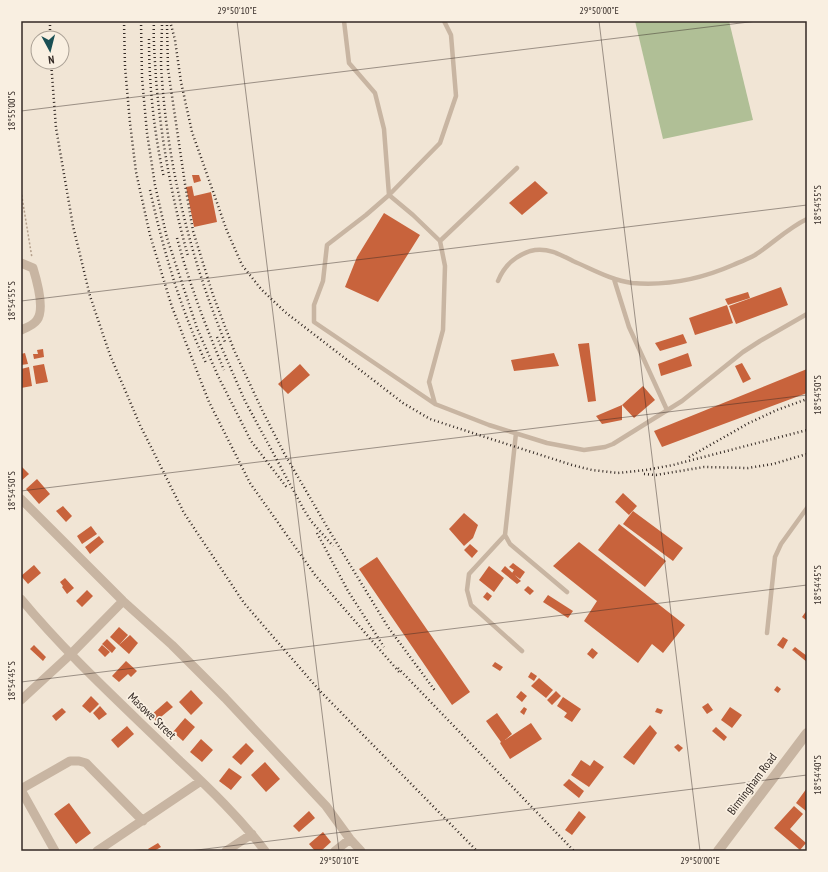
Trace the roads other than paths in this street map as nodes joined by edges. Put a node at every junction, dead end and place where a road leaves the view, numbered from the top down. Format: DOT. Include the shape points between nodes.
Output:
graph roads {
  1 [pos="344,21"];
  2 [pos="444,21"];
  3 [pos="517,168"];
  4 [pos="389,195"];
  5 [pos="807,219"];
  6 [pos="440,241"];
  7 [pos="21,263"];
  8 [pos="614,279"];
  9 [pos="498,281"];
  10 [pos="807,314"];
  11 [pos="21,330"];
  12 [pos="435,404"];
  13 [pos="667,410"];
  14 [pos="516,433"];
  15 [pos="21,499"];
  16 [pos="807,508"];
  17 [pos="505,535"];
  18 [pos="567,592"];
  19 [pos="22,601"];
  20 [pos="123,601"];
  21 [pos="767,632"];
  22 [pos="522,651"];
  23 [pos="71,654"];
  24 [pos="21,700"];
  25 [pos="807,733"];
  26 [pos="201,781"];
  27 [pos="21,789"];
  28 [pos="143,821"];
  29 [pos="252,834"];
  30 [pos="350,838"];
  31 [pos="54,851"];
  32 [pos="97,851"];
  33 [pos="226,851"];
  34 [pos="265,851"];
  35 [pos="336,851"];
  36 [pos="361,851"];
  37 [pos="718,851"];
  1 -- 4 [label="lane" via="349,63 375,93 384,129"];
  2 -- 4 [label="lane" via="451,35 456,96 440,143"];
  3 -- 6 [label="lane"];
  4 -- 6 [label="lane"];
  4 -- 12 [label="lane" via="327,244 323,281 314,305 314,322"];
  5 -- 8 [label="lane" via="752,257 713,274 685,281 654,284"];
  6 -- 12 [label="lane" via="445,266 443,330 429,382"];
  7 -- 11 [label="street" via="34,268 40,305 40,315 34,324"];
  8 -- 9 [label="lane" via="547,250 536,250 526,252 512,261 502,271"];
  8 -- 13 [label="lane" via="629,327"];
  10 -- 13 [label="lane" via="760,340"];
  12 -- 14 [label="lane"];
  13 -- 14 [label="lane" via="613,444 595,449 584,450 547,443"];
  14 -- 17 [label="lane"];
  15 -- 20 [label="street"];
  16 -- 21 [label="lane" via="781,544 775,557"];
  17 -- 18 [label="lane" via="510,544"];
  17 -- 22 [label="lane" via="469,574 467,590 470,605"];
  19 -- 23 [label="street, Masowe Street"];
  20 -- 23 [label="street"];
  20 -- 30 [label="street" via="225,698 326,806"];
  23 -- 24 [label="street"];
  23 -- 26 [label="street, Masowe Street"];
  25 -- 37 [label="street, Birmingham Road"];
  26 -- 28 [label="street"];
  26 -- 29 [label="street, Masowe Street"];
  27 -- 28 [label="street" via="70,761 79,761 86,763"];
  27 -- 31 [label="street"];
  28 -- 32 [label="street"];
  29 -- 33 [label="street"];
  29 -- 34 [label="street, Masowe Street"];
  30 -- 35 [label="street"];
  30 -- 36 [label="street"];
}
